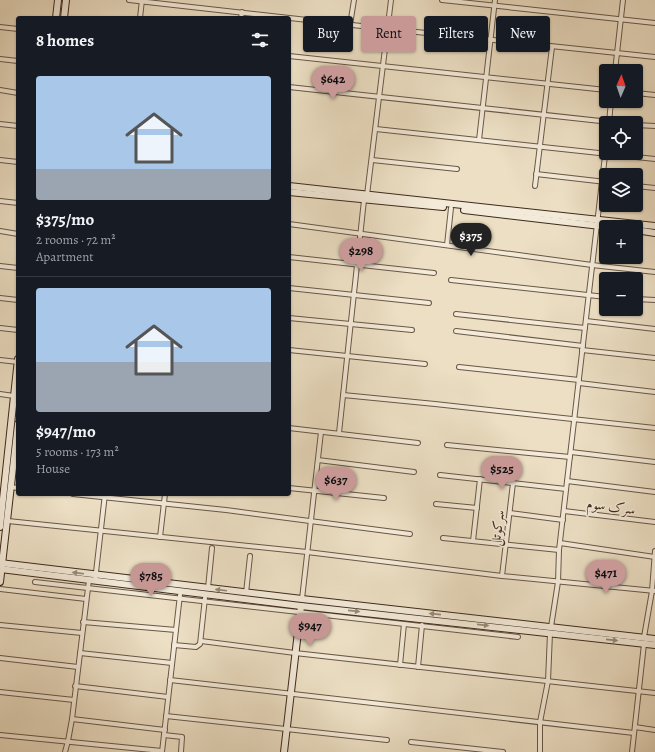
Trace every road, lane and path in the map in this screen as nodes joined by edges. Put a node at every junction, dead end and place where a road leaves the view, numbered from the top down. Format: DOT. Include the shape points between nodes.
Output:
graph roads {
  1 [pos="58,0"];
  2 [pos="66,0"];
  3 [pos="129,0"];
  4 [pos="354,0"];
  5 [pos="392,0"];
  6 [pos="442,0"];
  7 [pos="495,0"];
  8 [pos="623,0"];
  9 [pos="142,1"];
  10 [pos="494,5"];
  11 [pos="242,12"];
  12 [pos="56,16"];
  13 [pos="64,16"];
  14 [pos="140,16"];
  15 [pos="241,16"];
  16 [pos="275,16"];
  17 [pos="351,16"];
  18 [pos="390,16"];
  19 [pos="291,18"];
  20 [pos="303,19"];
  21 [pos="621,19"];
  22 [pos="655,23"];
  23 [pos="0,27"];
  24 [pos="16,29"];
  25 [pos="416,32"];
  26 [pos="490,40"];
  27 [pos="552,47"];
  28 [pos="386,52"];
  29 [pos="618,53"];
  30 [pos="291,56"];
  31 [pos="655,57"];
  32 [pos="0,59"];
  33 [pos="16,61"];
  34 [pos="616,64"];
  35 [pos="384,66"];
  36 [pos="486,77"];
  37 [pos="547,83"];
  38 [pos="291,87"];
  39 [pos="599,89"];
  40 [pos="0,90"];
  41 [pos="16,93"];
  42 [pos="643,94"];
  43 [pos="655,95"];
  44 [pos="380,98"];
  45 [pos="482,108"];
  46 [pos="543,114"];
  47 [pos="599,122"];
  48 [pos="0,124"];
  49 [pos="643,125"];
  50 [pos="16,126"];
  51 [pos="655,126"];
  52 [pos="376,129"];
  53 [pos="479,140"];
  54 [pos="540,147"];
  55 [pos="599,153"];
  56 [pos="643,159"];
  57 [pos="0,160"];
  58 [pos="372,160"];
  59 [pos="655,160"];
  60 [pos="16,162"];
  61 [pos="457,169"];
  62 [pos="536,174"];
  63 [pos="599,181"];
  64 [pos="291,186"];
  65 [pos="535,186"];
  66 [pos="643,187"];
  67 [pos="655,188"];
  68 [pos="291,192"];
  69 [pos="330,193"];
  70 [pos="366,197"];
  71 [pos="0,201"];
  72 [pos="16,203"];
  73 [pos="451,208"];
  74 [pos="599,211"];
  75 [pos="597,223"];
  76 [pos="291,224"];
  77 [pos="655,226"];
  78 [pos="643,231"];
  79 [pos="0,232"];
  80 [pos="655,233"];
  81 [pos="16,234"];
  82 [pos="361,234"];
  83 [pos="447,245"];
  84 [pos="291,257"];
  85 [pos="356,264"];
  86 [pos="592,265"];
  87 [pos="0,266"];
  88 [pos="16,268"];
  89 [pos="655,272"];
  90 [pos="434,273"];
  91 [pos="451,280"];
  92 [pos="291,288"];
  93 [pos="353,294"];
  94 [pos="588,296"];
  95 [pos="599,297"];
  96 [pos="0,298"];
  97 [pos="643,299"];
  98 [pos="16,300"];
  99 [pos="655,300"];
  100 [pos="429,303"];
  101 [pos="456,314"];
  102 [pos="291,318"];
  103 [pos="586,321"];
  104 [pos="350,324"];
  105 [pos="0,328"];
  106 [pos="585,328"];
  107 [pos="655,329"];
  108 [pos="16,330"];
  109 [pos="412,330"];
  110 [pos="456,331"];
  111 [pos="583,348"];
  112 [pos="291,350"];
  113 [pos="347,356"];
  114 [pos="655,358"];
  115 [pos="0,360"];
  116 [pos="16,361"];
  117 [pos="425,364"];
  118 [pos="459,366"];
  119 [pos="579,381"];
  120 [pos="16,389"];
  121 [pos="655,392"];
  122 [pos="0,394"];
  123 [pos="343,395"];
  124 [pos="14,396"];
  125 [pos="15,407"];
  126 [pos="574,420"];
  127 [pos="291,428"];
  128 [pos="655,428"];
  129 [pos="321,432"];
  130 [pos="339,433"];
  131 [pos="418,443"];
  132 [pos="447,445"];
  133 [pos="570,454"];
  134 [pos="16,458"];
  135 [pos="318,460"];
  136 [pos="655,462"];
  137 [pos="414,472"];
  138 [pos="440,475"];
  139 [pos="480,479"];
  140 [pos="567,481"];
  141 [pos="513,483"];
  142 [pos="11,487"];
  143 [pos="16,488"];
  144 [pos="291,488"];
  145 [pos="566,489"];
  146 [pos="314,491"];
  147 [pos="655,492"];
  148 [pos="105,496"];
  149 [pos="165,496"];
  150 [pos="384,498"];
  151 [pos="164,504"];
  152 [pos="436,504"];
  153 [pos="477,508"];
  154 [pos="564,511"];
  155 [pos="510,514"];
  156 [pos="563,520"];
  157 [pos="8,521"];
  158 [pos="311,521"];
  159 [pos="655,522"];
  160 [pos="0,527"];
  161 [pos="100,530"];
  162 [pos="410,534"];
  163 [pos="160,537"];
  164 [pos="443,538"];
  165 [pos="473,541"];
  166 [pos="560,543"];
  167 [pos="506,544"];
  168 [pos="212,548"];
  169 [pos="560,550"];
  170 [pos="655,551"];
  171 [pos="307,552"];
  172 [pos="250,556"];
  173 [pos="655,557"];
  174 [pos="1,569"];
  175 [pos="502,576"];
  176 [pos="93,579"];
  177 [pos="0,582"];
  178 [pos="35,582"];
  179 [pos="558,582"];
  180 [pos="87,588"];
  181 [pos="0,589"];
  182 [pos="653,591"];
  183 [pos="206,593"];
  184 [pos="246,593"];
  185 [pos="180,594"];
  186 [pos="259,597"];
  187 [pos="86,599"];
  188 [pos="301,606"];
  189 [pos="83,622"];
  190 [pos="404,624"];
  191 [pos="0,625"];
  192 [pos="422,625"];
  193 [pos="176,630"];
  194 [pos="550,630"];
  195 [pos="82,633"];
  196 [pos="518,637"];
  197 [pos="655,639"];
  198 [pos="644,640"];
  199 [pos="201,641"];
  200 [pos="174,645"];
  201 [pos="655,645"];
  202 [pos="80,653"];
  203 [pos="295,653"];
  204 [pos="0,658"];
  205 [pos="172,663"];
  206 [pos="400,665"];
  207 [pos="78,667"];
  208 [pos="418,667"];
  209 [pos="170,680"];
  210 [pos="548,681"];
  211 [pos="75,686"];
  212 [pos="639,690"];
  213 [pos="0,692"];
  214 [pos="655,693"];
  215 [pos="291,694"];
  216 [pos="168,697"];
  217 [pos="74,700"];
  218 [pos="166,716"];
  219 [pos="72,719"];
  220 [pos="540,722"];
  221 [pos="635,727"];
  222 [pos="287,728"];
  223 [pos="655,730"];
  224 [pos="164,732"];
  225 [pos="634,733"];
  226 [pos="0,735"];
  227 [pos="387,740"];
  228 [pos="68,741"];
  229 [pos="411,742"];
  230 [pos="162,751"];
  231 [pos="65,752"];
  232 [pos="181,752"];
  233 [pos="284,752"];
  234 [pos="503,752"];
  235 [pos="540,752"];
  236 [pos="632,752"];
  1 -- 12 [label="main road"];
  2 -- 13 [label="main road"];
  3 -- 9 [label="street"];
  4 -- 17 [label="street"];
  5 -- 18 [label="street"];
  6 -- 10 [label="street"];
  7 -- 10 [label="street"];
  8 -- 21 [label="street"];
  9 -- 11 [label="street"];
  9 -- 14 [label="street"];
  10 -- 21 [label="street"];
  10 -- 26 [label="street"];
  11 -- 15 [label="street"];
  11 -- 16 [label="street"];
  19 -- 20 [label="street"];
  21 -- 22 [label="street"];
  21 -- 29 [label="street"];
  23 -- 24 [label="street"];
  25 -- 26 [label="street"];
  26 -- 27 [label="street"];
  26 -- 36 [label="street"];
  27 -- 29 [label="street"];
  27 -- 37 [label="street"];
  28 -- 35 [label="street"];
  29 -- 31 [label="street"];
  29 -- 34 [label="street"];
  30 -- 35 [label="street"];
  32 -- 33 [label="street"];
  35 -- 36 [label="street"];
  35 -- 44 [label="street"];
  36 -- 37 [label="street"];
  36 -- 45 [label="street"];
  37 -- 39 [label="street"];
  37 -- 46 [label="street"];
  38 -- 44 [label="street"];
  40 -- 41 [label="street"];
  42 -- 43 [label="street"];
  44 -- 45 [label="street"];
  44 -- 52 [label="street"];
  45 -- 46 [label="street"];
  45 -- 53 [label="street"];
  46 -- 47 [label="street"];
  46 -- 54 [label="street"];
  48 -- 50 [label="street"];
  49 -- 51 [label="street"];
  52 -- 53 [label="street"];
  52 -- 58 [label="street"];
  53 -- 54 [label="street"];
  54 -- 55 [label="street"];
  54 -- 62 [label="street"];
  56 -- 59 [label="street"];
  57 -- 60 [label="street"];
  58 -- 61 [label="street"];
  58 -- 70 [label="street"];
  62 -- 63 [label="street"];
  62 -- 65 [label="street"];
  64 -- 69 [label="main road"];
  66 -- 67 [label="street"];
  68 -- 69 [label="main road"];
  69 -- 70 [label="main road"];
  70 -- 73 [label="main road"];
  70 -- 75 [label="main road"];
  70 -- 82 [label="street"];
  71 -- 72 [label="street"];
  73 -- 75 [label="main road"];
  73 -- 83 [label="street"];
  74 -- 75 [label="street"];
  75 -- 77 [label="main road"];
  75 -- 86 [label="street"];
  76 -- 82 [label="street"];
  78 -- 80 [label="main road"];
  79 -- 81 [label="street"];
  82 -- 83 [label="street"];
  82 -- 85 [label="street"];
  83 -- 86 [label="street"];
  84 -- 85 [label="street"];
  85 -- 90 [label="street"];
  85 -- 93 [label="street"];
  86 -- 89 [label="street"];
  86 -- 94 [label="street"];
  87 -- 88 [label="street"];
  91 -- 94 [label="street"];
  92 -- 93 [label="street"];
  93 -- 100 [label="street"];
  93 -- 104 [label="street"];
  94 -- 95 [label="street"];
  94 -- 103 [label="street"];
  96 -- 98 [label="street"];
  97 -- 99 [label="street"];
  101 -- 106 [label="street"];
  102 -- 104 [label="street"];
  103 -- 106 [label="street"];
  103 -- 107 [label="street"];
  104 -- 109 [label="street"];
  104 -- 113 [label="street"];
  105 -- 108 [label="street"];
  106 -- 111 [label="street"];
  110 -- 111 [label="street"];
  111 -- 114 [label="street"];
  111 -- 119 [label="street"];
  112 -- 113 [label="street"];
  113 -- 117 [label="street"];
  113 -- 123 [label="street"];
  115 -- 116 [label="street"];
  118 -- 119 [label="street"];
  119 -- 121 [label="street"];
  119 -- 126 [label="street"];
  120 -- 124 [label="main road"];
  122 -- 124 [label="street"];
  123 -- 126 [label="street"];
  123 -- 130 [label="street"];
  124 -- 125 [label="main road"];
  125 -- 160 [label="main road"];
  126 -- 128 [label="street"];
  126 -- 133 [label="street"];
  127 -- 129 [label="street"];
  129 -- 130 [label="street"];
  129 -- 135 [label="street"];
  130 -- 131 [label="street"];
  132 -- 133 [label="street"];
  133 -- 136 [label="street"];
  133 -- 140 [label="street"];
  134 -- 142 [label="main road"];
  135 -- 137 [label="street"];
  135 -- 146 [label="street"];
  138 -- 139 [label="street"];
  139 -- 141 [label="street"];
  139 -- 153 [label="street"];
  140 -- 145 [label="street"];
  140 -- 147 [label="street"];
  141 -- 145 [label="street"];
  141 -- 155 [label="street, سرکوتل"];
  142 -- 143 [label="street"];
  142 -- 157 [label="main road"];
  144 -- 146 [label="street"];
  145 -- 154 [label="street"];
  146 -- 150 [label="street"];
  146 -- 158 [label="street"];
  148 -- 151 [label="street"];
  148 -- 161 [label="street"];
  149 -- 151 [label="street"];
  151 -- 158 [label="street"];
  151 -- 163 [label="street"];
  152 -- 153 [label="street"];
  153 -- 165 [label="street"];
  154 -- 156 [label="street"];
  154 -- 159 [label="street, سرک سوم"];
  155 -- 156 [label="street"];
  155 -- 167 [label="street, سرکوتل"];
  156 -- 166 [label="street"];
  157 -- 161 [label="street"];
  157 -- 174 [label="main road"];
  158 -- 162 [label="street"];
  158 -- 171 [label="street"];
  161 -- 163 [label="street"];
  161 -- 176 [label="street"];
  163 -- 171 [label="street"];
  164 -- 165 [label="street"];
  165 -- 167 [label="street"];
  166 -- 169 [label="street"];
  166 -- 173 [label="street"];
  167 -- 169 [label="street"];
  167 -- 175 [label="street, سرکوتل"];
  168 -- 183 [label="street"];
  169 -- 179 [label="street"];
  170 -- 173 [label="street"];
  171 -- 175 [label="street"];
  171 -- 188 [label="street"];
  172 -- 184 [label="street"];
  173 -- 182 [label="street"];
  174 -- 176 [label="main road"];
  174 -- 177 [label="main road"];
  175 -- 179 [label="street"];
  176 -- 180 [label="street"];
  176 -- 183 [label="main road"];
  176 -- 185 [label="main road"];
  178 -- 180 [label="street"];
  179 -- 182 [label="street"];
  179 -- 194 [label="street"];
  180 -- 185 [label="street"];
  180 -- 187 [label="street"];
  181 -- 187 [label="street"];
  182 -- 198 [label="street"];
  184 -- 183 [label="main road, one-way"];
  183 -- 185 [label="main road"];
  183 -- 186 [label="main road"];
  183 -- 188 [label="street"];
  183 -- 199 [label="street"];
  184 -- 186 [label="main road"];
  185 -- 193 [label="street"];
  186 -- 188 [label="main road"];
  187 -- 189 [label="street"];
  188 -- 190 [label="street"];
  188 -- 194 [label="main road"];
  188 -- 203 [label="main road"];
  189 -- 193 [label="street"];
  189 -- 195 [label="street"];
  190 -- 192 [label="street"];
  190 -- 206 [label="street"];
  191 -- 195 [label="street"];
  192 -- 196 [label="street"];
  192 -- 208 [label="street"];
  193 -- 200 [label="street"];
  194 -- 198 [label="main road"];
  194 -- 210 [label="street"];
  195 -- 202 [label="street"];
  197 -- 198 [label="main road"];
  198 -- 201 [label="main road"];
  198 -- 212 [label="street"];
  199 -- 200 [label="street" via="196,647"];
  199 -- 203 [label="street"];
  200 -- 205 [label="street"];
  202 -- 205 [label="street"];
  202 -- 207 [label="street"];
  203 -- 206 [label="street"];
  203 -- 215 [label="main road"];
  204 -- 207 [label="street"];
  205 -- 209 [label="street"];
  206 -- 208 [label="street"];
  207 -- 211 [label="street"];
  208 -- 210 [label="street"];
  209 -- 215 [label="street"];
  209 -- 216 [label="street"];
  210 -- 212 [label="street"];
  210 -- 220 [label="street"];
  211 -- 216 [label="street"];
  211 -- 217 [label="street"];
  212 -- 214 [label="street"];
  212 -- 221 [label="street"];
  213 -- 217 [label="street"];
  215 -- 220 [label="street"];
  215 -- 222 [label="main road"];
  216 -- 218 [label="street"];
  217 -- 219 [label="street"];
  218 -- 222 [label="street"];
  218 -- 224 [label="street"];
  219 -- 224 [label="street"];
  219 -- 228 [label="street"];
  220 -- 225 [label="street"];
  220 -- 235 [label="street"];
  221 -- 223 [label="street"];
  221 -- 225 [label="street"];
  222 -- 227 [label="street"];
  222 -- 233 [label="main road"];
  224 -- 230 [label="street"];
  224 -- 232 [label="street" via="182,737"];
  225 -- 236 [label="street"];
  226 -- 228 [label="street"];
  228 -- 230 [label="street"];
  228 -- 231 [label="street"];
  229 -- 234 [label="street"];
}
